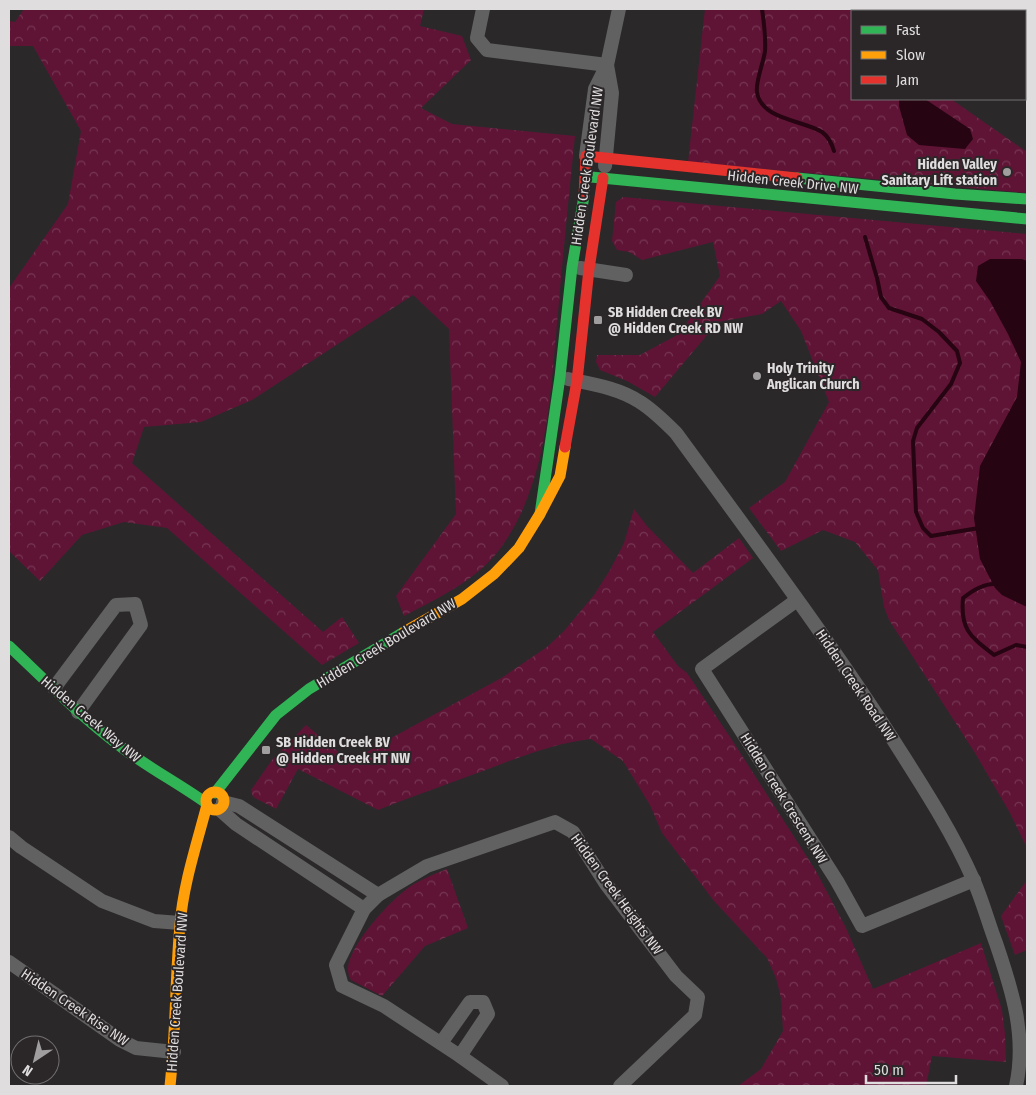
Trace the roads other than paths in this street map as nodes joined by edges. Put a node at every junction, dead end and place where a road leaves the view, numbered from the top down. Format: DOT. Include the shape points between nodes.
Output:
graph roads {
  1 [pos="483,9"];
  2 [pos="619,9"];
  3 [pos="607,65"];
  4 [pos="586,156"];
  5 [pos="606,160"];
  6 [pos="586,176"];
  7 [pos="603,178"];
  8 [pos="1009,197"];
  9 [pos="1027,199"];
  10 [pos="1008,218"];
  11 [pos="1027,219"];
  12 [pos="572,268"];
  13 [pos="589,270"];
  14 [pos="626,275"];
  15 [pos="560,377"];
  16 [pos="577,381"];
  17 [pos="540,514"];
  18 [pos="797,600"];
  19 [pos="9,646"];
  20 [pos="54,688"];
  21 [pos="78,712"];
  22 [pos="215,802"];
  23 [pos="9,837"];
  24 [pos="974,880"];
  25 [pos="378,895"];
  26 [pos="364,909"];
  27 [pos="180,923"];
  28 [pos="9,962"];
  29 [pos="441,1043"];
  30 [pos="174,1052"];
  31 [pos="460,1056"];
  32 [pos="170,1086"];
  33 [pos="502,1086"];
  34 [pos="620,1086"];
  35 [pos="1016,1086"];
  1 -- 3 [label="street" via="477,38 487,50"];
  2 -- 3 [label="street"];
  3 -- 4 [label="street, Hidden Creek Boulevard NW" via="595,89"];
  3 -- 5 [label="street, Hidden Creek Boulevard NW" via="612,94"];
  4 -- 5 [label="street, Hidden Creek Drive NW"];
  4 -- 6 [label="street, Hidden Creek Boulevard NW"];
  5 -- 7 [label="street, Hidden Creek Boulevard NW"];
  5 -- 8 [label="street, Hidden Creek Drive NW"];
  6 -- 7 [label="street, Hidden Creek Drive NW"];
  6 -- 12 [label="street, Hidden Creek Boulevard NW"];
  7 -- 10 [label="street, Hidden Creek Drive NW"];
  7 -- 13 [label="street, Hidden Creek Boulevard NW"];
  8 -- 9 [label="street, Hidden Creek Drive NW"];
  8 -- 10 [label="street"];
  10 -- 11 [label="street, Hidden Creek Drive NW"];
  12 -- 13 [label="street"];
  12 -- 15 [label="street, Hidden Creek Boulevard NW"];
  13 -- 14 [label="street"];
  13 -- 16 [label="street, Hidden Creek Boulevard NW"];
  15 -- 16 [label="street, Hidden Creek Road NW"];
  15 -- 17 [label="street, Hidden Creek Boulevard NW"];
  16 -- 17 [label="street, Hidden Creek Boulevard NW" via="560,476"];
  16 -- 18 [label="street, Hidden Creek Road NW" via="638,400 661,417"];
  17 -- 22 [label="street, Hidden Creek Boulevard NW" via="519,548 494,574 462,599 366,653 309,689 276,715 250,746"];
  18 -- 24 [label="street, Hidden Creek Road NW" via="850,673 937,809"];
  18 -- 24 [label="street, Hidden Creek Crescent NW" via="702,669 837,881 862,926"];
  19 -- 20 [label="street, Hidden Creek Way NW"];
  20 -- 21 [label="street, Hidden Creek Way NW"];
  20 -- 21 [label="street" via="116,605 135,604 141,625"];
  21 -- 22 [label="street, Hidden Creek Way NW" via="146,765"];
  22 -- 25 [label="street, Hidden Creek Way NW" via="239,806"];
  22 -- 26 [label="street, Hidden Creek Way NW" via="236,824"];
  22 -- 27 [label="street, Hidden Creek Boulevard NW" via="199,840"];
  23 -- 27 [label="street" via="102,901 154,921"];
  24 -- 35 [label="street, Hidden Creek Road NW" via="1015,1004 1020,1035"];
  25 -- 26 [label="street, Hidden Creek Heights NW"];
  25 -- 34 [label="street, Hidden Creek Heights NW" via="427,866 555,822 573,832 606,884 676,976 698,997 695,1015"];
  26 -- 29 [label="street, Hidden Creek Heights NW" via="336,965 342,986 384,1006"];
  27 -- 30 [label="street, Hidden Creek Boulevard NW"];
  28 -- 30 [label="street, Hidden Creek Rise NW" via="120,1040 136,1048"];
  29 -- 31 [label="street, Hidden Creek Heights NW"];
  29 -- 31 [label="street" via="470,1002 484,1002 488,1014"];
  30 -- 32 [label="street, Hidden Creek Boulevard NW"];
  31 -- 33 [label="street, Hidden Creek Heights NW"];
}
